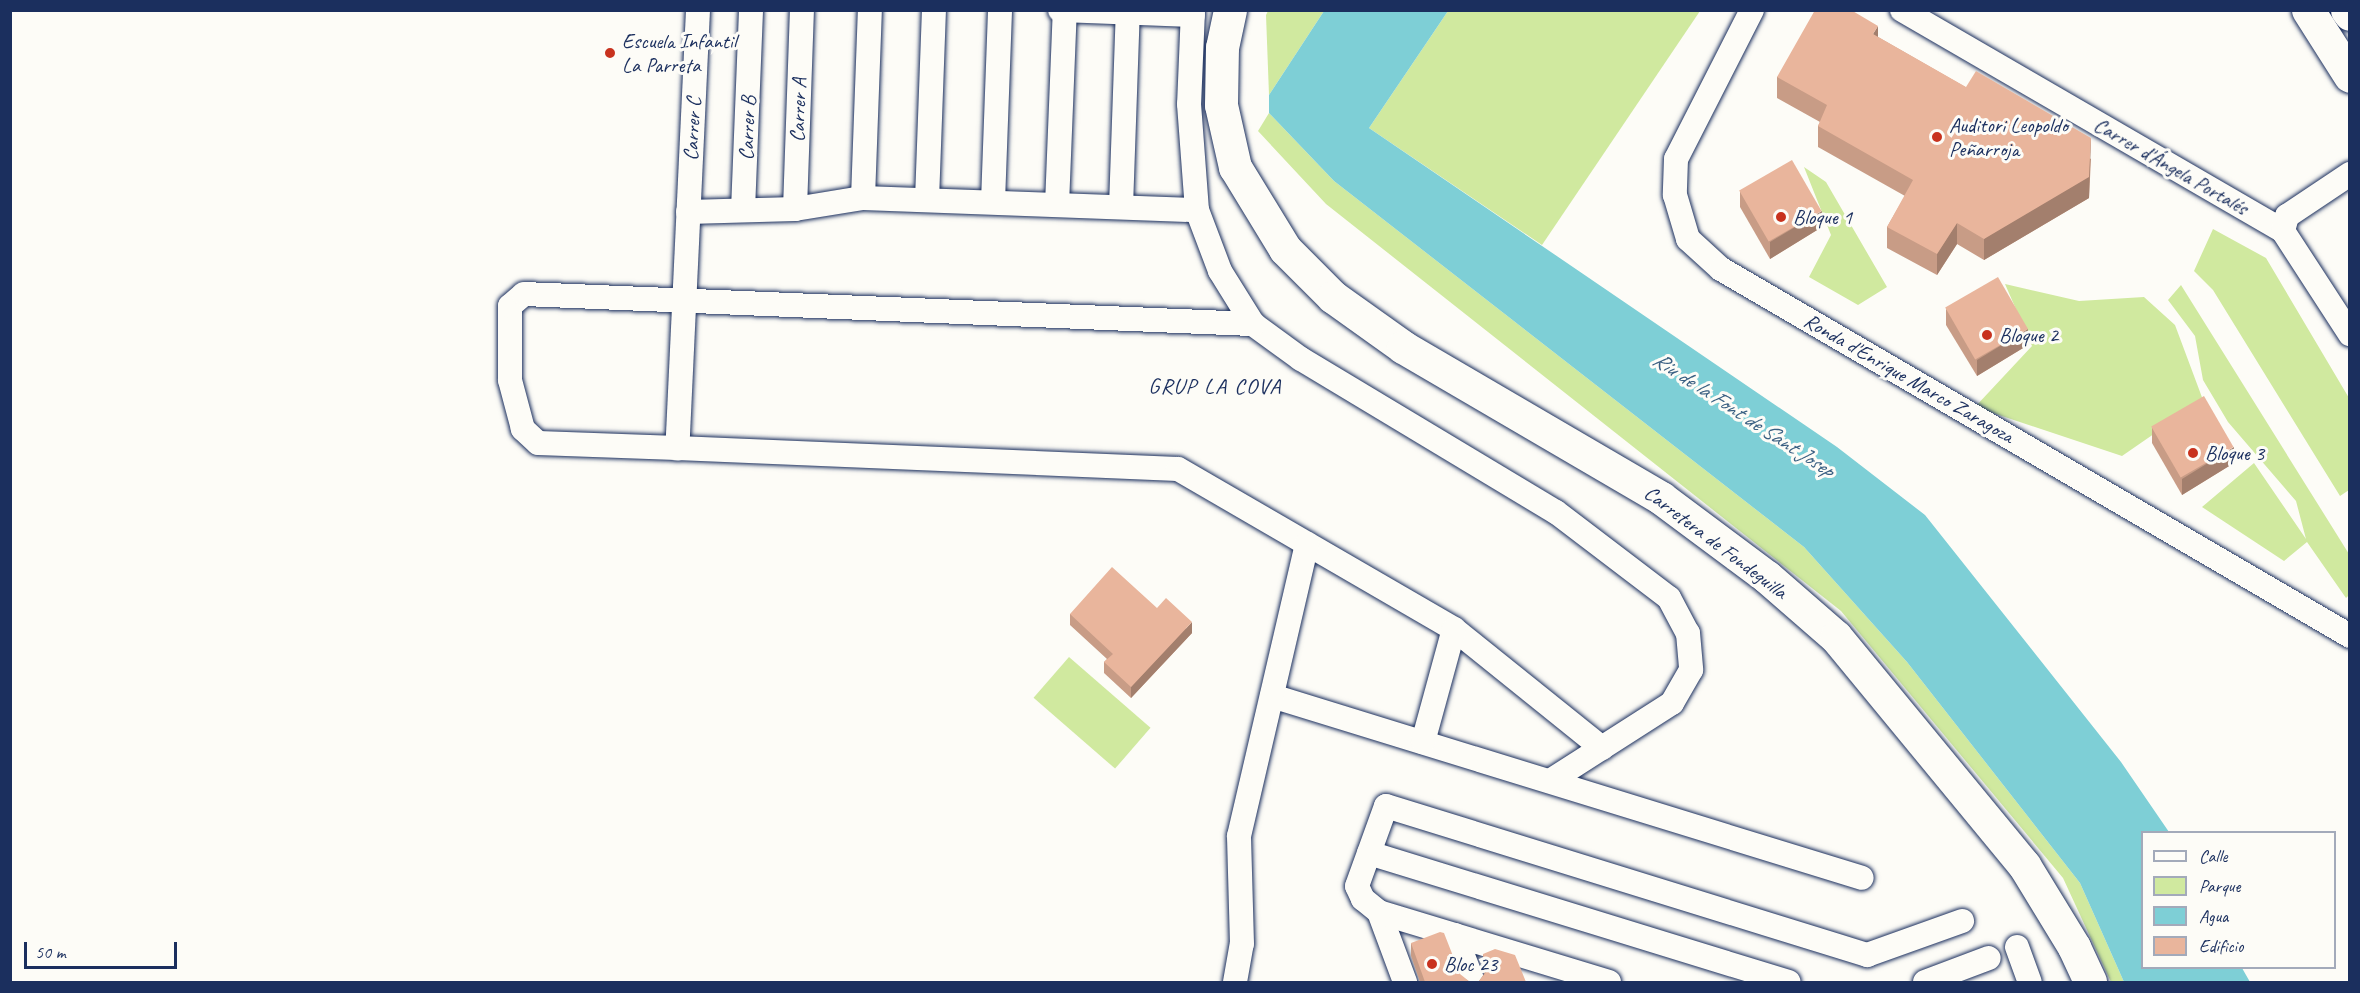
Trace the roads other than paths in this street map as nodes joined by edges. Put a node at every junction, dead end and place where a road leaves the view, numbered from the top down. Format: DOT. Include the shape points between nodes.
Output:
graph roads {
  1 [pos="698,10"];
  2 [pos="751,10"];
  3 [pos="802,10"];
  4 [pos="870,10"];
  5 [pos="934,10"];
  6 [pos="1000,10"];
  7 [pos="1060,10"];
  8 [pos="1230,10"];
  9 [pos="1246,10"];
  10 [pos="1752,10"];
  11 [pos="1902,10"];
  12 [pos="2308,10"];
  13 [pos="1065,11"];
  14 [pos="1128,12"];
  15 [pos="1193,13"];
  16 [pos="2349,76"];
  17 [pos="2349,174"];
  18 [pos="1255,196"];
  19 [pos="863,198"];
  20 [pos="927,200"];
  21 [pos="993,202"];
  22 [pos="1057,205"];
  23 [pos="1121,207"];
  24 [pos="795,209"];
  25 [pos="743,210"];
  26 [pos="1197,210"];
  27 [pos="688,212"];
  28 [pos="2283,231"];
  29 [pos="684,301"];
  30 [pos="1254,324"];
  31 [pos="2349,334"];
  32 [pos="677,448"];
  33 [pos="1307,544"];
  34 [pos="1454,629"];
  35 [pos="2349,636"];
  36 [pos="1272,696"];
  37 [pos="1423,742"];
  38 [pos="1602,748"];
  39 [pos="1550,781"];
  40 [pos="1369,853"];
  41 [pos="1862,878"];
  42 [pos="1379,912"];
  43 [pos="1962,921"];
  44 [pos="1455,935"];
  45 [pos="2017,947"];
  46 [pos="1530,958"];
  47 [pos="1989,958"];
  48 [pos="1601,981"];
  49 [pos="1235,982"];
  50 [pos="1405,982"];
  51 [pos="1473,982"];
  52 [pos="1539,982"];
  53 [pos="1789,982"];
  54 [pos="1924,982"];
  55 [pos="2030,982"];
  56 [pos="2090,982"];
  1 -- 27 [label="street, Carrer C"];
  2 -- 25 [label="street, Carrer B"];
  3 -- 24 [label="street, Carrer A"];
  4 -- 19 [label="street"];
  5 -- 20 [label="street"];
  6 -- 21 [label="street"];
  7 -- 13 [label="street"];
  8 -- 18 [label="main road, Carretera de Fondeguilla" via="1222,47 1221,105 1235,167"];
  9 -- 18 [label="main road, Carretera de Fondeguilla" via="1236,47 1234,101"];
  10 -- 35 [label="street, Ronda d'Enrique Marco Zaragoza" via="1676,159 1675,195 1688,239 1721,268"];
  11 -- 28 [label="street, Carrer d'Ángela Portalés"];
  12 -- 16 [label="main road"];
  13 -- 14 [label="street"];
  13 -- 22 [label="street"];
  14 -- 15 [label="street"];
  14 -- 23 [label="street"];
  15 -- 26 [label="street" via="1189,104"];
  17 -- 28 [label="street" via="2287,216"];
  18 -- 56 [label="main road, Carretera de Fondeguilla" via="1285,249 1333,297 1403,347 1660,498 1767,577 1836,637 2024,865 2074,947"];
  19 -- 20 [label="street"];
  19 -- 24 [label="street"];
  20 -- 21 [label="street"];
  21 -- 22 [label="street"];
  22 -- 23 [label="street"];
  23 -- 26 [label="street"];
  24 -- 25 [label="street"];
  25 -- 27 [label="street"];
  26 -- 30 [label="street" via="1220,272"];
  27 -- 29 [label="street, Carrer C"];
  28 -- 31 [label="street, Carrer d'Ángela Portalés"];
  29 -- 30 [label="street"];
  29 -- 32 [label="street, Carrer C"];
  29 -- 32 [label="street" via="524,294 510,306 510,380 523,429 538,443"];
  30 -- 38 [label="street" via="1301,360 1556,512 1669,598 1688,633 1691,670 1672,703"];
  32 -- 33 [label="street" via="1178,469"];
  33 -- 34 [label="street"];
  33 -- 36 [label="street"];
  34 -- 37 [label="street"];
  34 -- 38 [label="street"];
  36 -- 37 [label="street"];
  36 -- 49 [label="street" via="1239,836 1242,944"];
  37 -- 39 [label="street"];
  38 -- 39 [label="street"];
  39 -- 41 [label="street"];
  40 -- 42 [label="street" via="1357,886 1363,899"];
  40 -- 43 [label="street" via="1386,806 1867,955"];
  40 -- 53 [label="street"];
  42 -- 44 [label="street"];
  42 -- 50 [label="street"];
  44 -- 46 [label="street"];
  44 -- 51 [label="street"];
  45 -- 55 [label="street"];
  46 -- 48 [label="street"];
  46 -- 52 [label="street"];
  47 -- 54 [label="street"];
}
